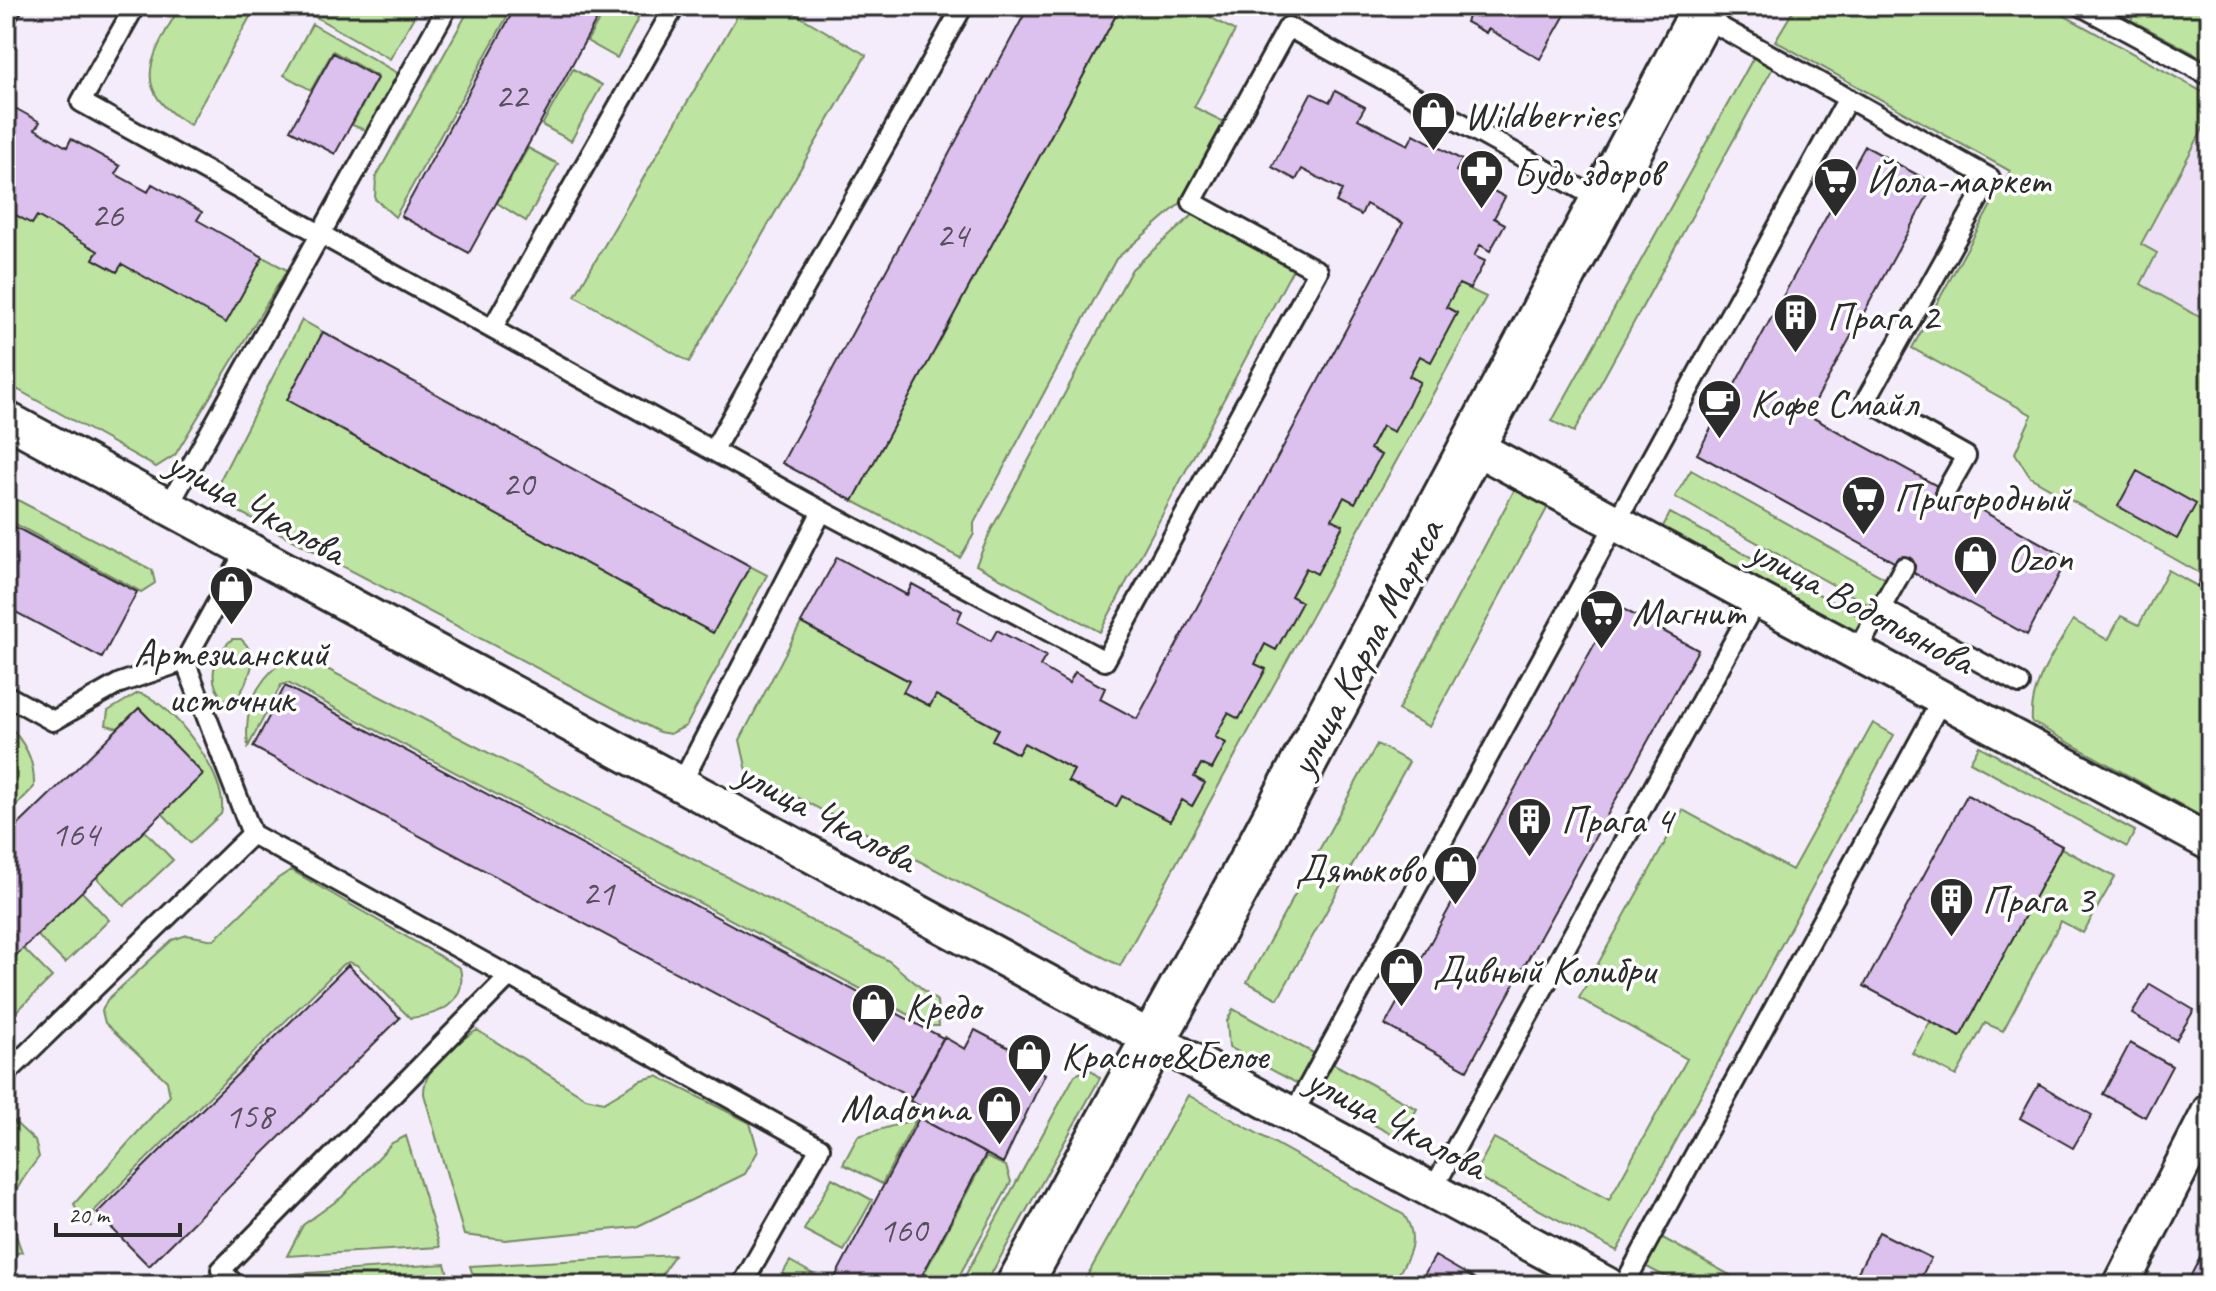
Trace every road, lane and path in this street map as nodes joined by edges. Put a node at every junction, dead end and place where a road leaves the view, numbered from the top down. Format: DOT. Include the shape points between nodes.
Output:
graph roads {
  1 [pos="135,6"];
  2 [pos="448,6"];
  3 [pos="675,6"];
  4 [pos="963,6"];
  5 [pos="2081,6"];
  6 [pos="2122,6"];
  7 [pos="1704,11"];
  8 [pos="2113,23"];
  9 [pos="2210,76"];
  10 [pos="1848,98"];
  11 [pos="1602,201"];
  12 [pos="321,235"];
  13 [pos="492,329"];
  14 [pos="6,419"];
  15 [pos="1471,445"];
  16 [pos="713,451"];
  17 [pos="1946,491"];
  18 [pos="168,507"];
  19 [pos="822,511"];
  20 [pos="1615,522"];
  21 [pos="246,550"];
  22 [pos="1904,567"];
  23 [pos="1757,599"];
  24 [pos="1881,608"];
  25 [pos="1856,652"];
  26 [pos="185,661"];
  27 [pos="2020,684"];
  28 [pos="6,695"];
  29 [pos="1942,699"];
  30 [pos="680,786"];
  31 [pos="252,834"];
  32 [pos="2210,843"];
  33 [pos="509,976"];
  34 [pos="1153,1040"];
  35 [pos="6,1074"];
  36 [pos="2210,1111"];
  37 [pos="1292,1116"];
  38 [pos="1432,1191"];
  39 [pos="235,1285"];
  40 [pos="742,1285"];
  41 [pos="1019,1285"];
  42 [pos="1607,1285"];
  43 [pos="1624,1285"];
  44 [pos="2121,1285"];
  1 -- 12 [label="lane" via="81,102"];
  2 -- 12 [label="lane"];
  3 -- 13 [label="lane"];
  4 -- 16 [label="lane"];
  5 -- 8 [label="lane"];
  6 -- 8 [label="lane"];
  7 -- 10 [label="lane"];
  7 -- 11 [label="street, улица Карла Маркса"];
  8 -- 9 [label="lane"];
  10 -- 17 [label="lane" via="1990,178 1866,400 1966,456"];
  10 -- 20 [label="lane"];
  11 -- 15 [label="street, улица Карла Маркса"];
  11 -- 19 [label="lane" via="1288,27 1192,202 1318,271 1105,661"];
  12 -- 13 [label="lane"];
  12 -- 18 [label="lane"];
  13 -- 16 [label="lane"];
  14 -- 18 [label="street, улица Чкалова"];
  15 -- 20 [label="street, улица Водопьянова"];
  15 -- 34 [label="street, улица Карла Маркса"];
  16 -- 19 [label="lane"];
  18 -- 21 [label="street, улица Чкалова"];
  19 -- 30 [label="lane"];
  20 -- 23 [label="street, улица Водопьянова"];
  20 -- 37 [label="lane"];
  21 -- 26 [label="lane"];
  21 -- 30 [label="street, улица Чкалова"];
  22 -- 24 [label="lane"];
  23 -- 25 [label="street, улица Водопьянова"];
  23 -- 38 [label="lane"];
  24 -- 25 [label="lane"];
  24 -- 27 [label="lane"];
  25 -- 29 [label="street, улица Водопьянова"];
  26 -- 28 [label="lane" via="120,683 53,721"];
  26 -- 31 [label="lane"];
  29 -- 32 [label="street, улица Водопьянова"];
  29 -- 43 [label="lane"];
  30 -- 34 [label="street, улица Чкалова"];
  31 -- 33 [label="lane"];
  31 -- 35 [label="lane"];
  33 -- 39 [label="lane" via="221,1270"];
  33 -- 40 [label="lane" via="820,1148"];
  34 -- 37 [label="street, улица Чкалова"];
  34 -- 41 [label="street, улица Карла Маркса"];
  36 -- 44 [label="street"];
  37 -- 38 [label="street, улица Чкалова"];
  38 -- 42 [label="street, улица Чкалова"];
}
